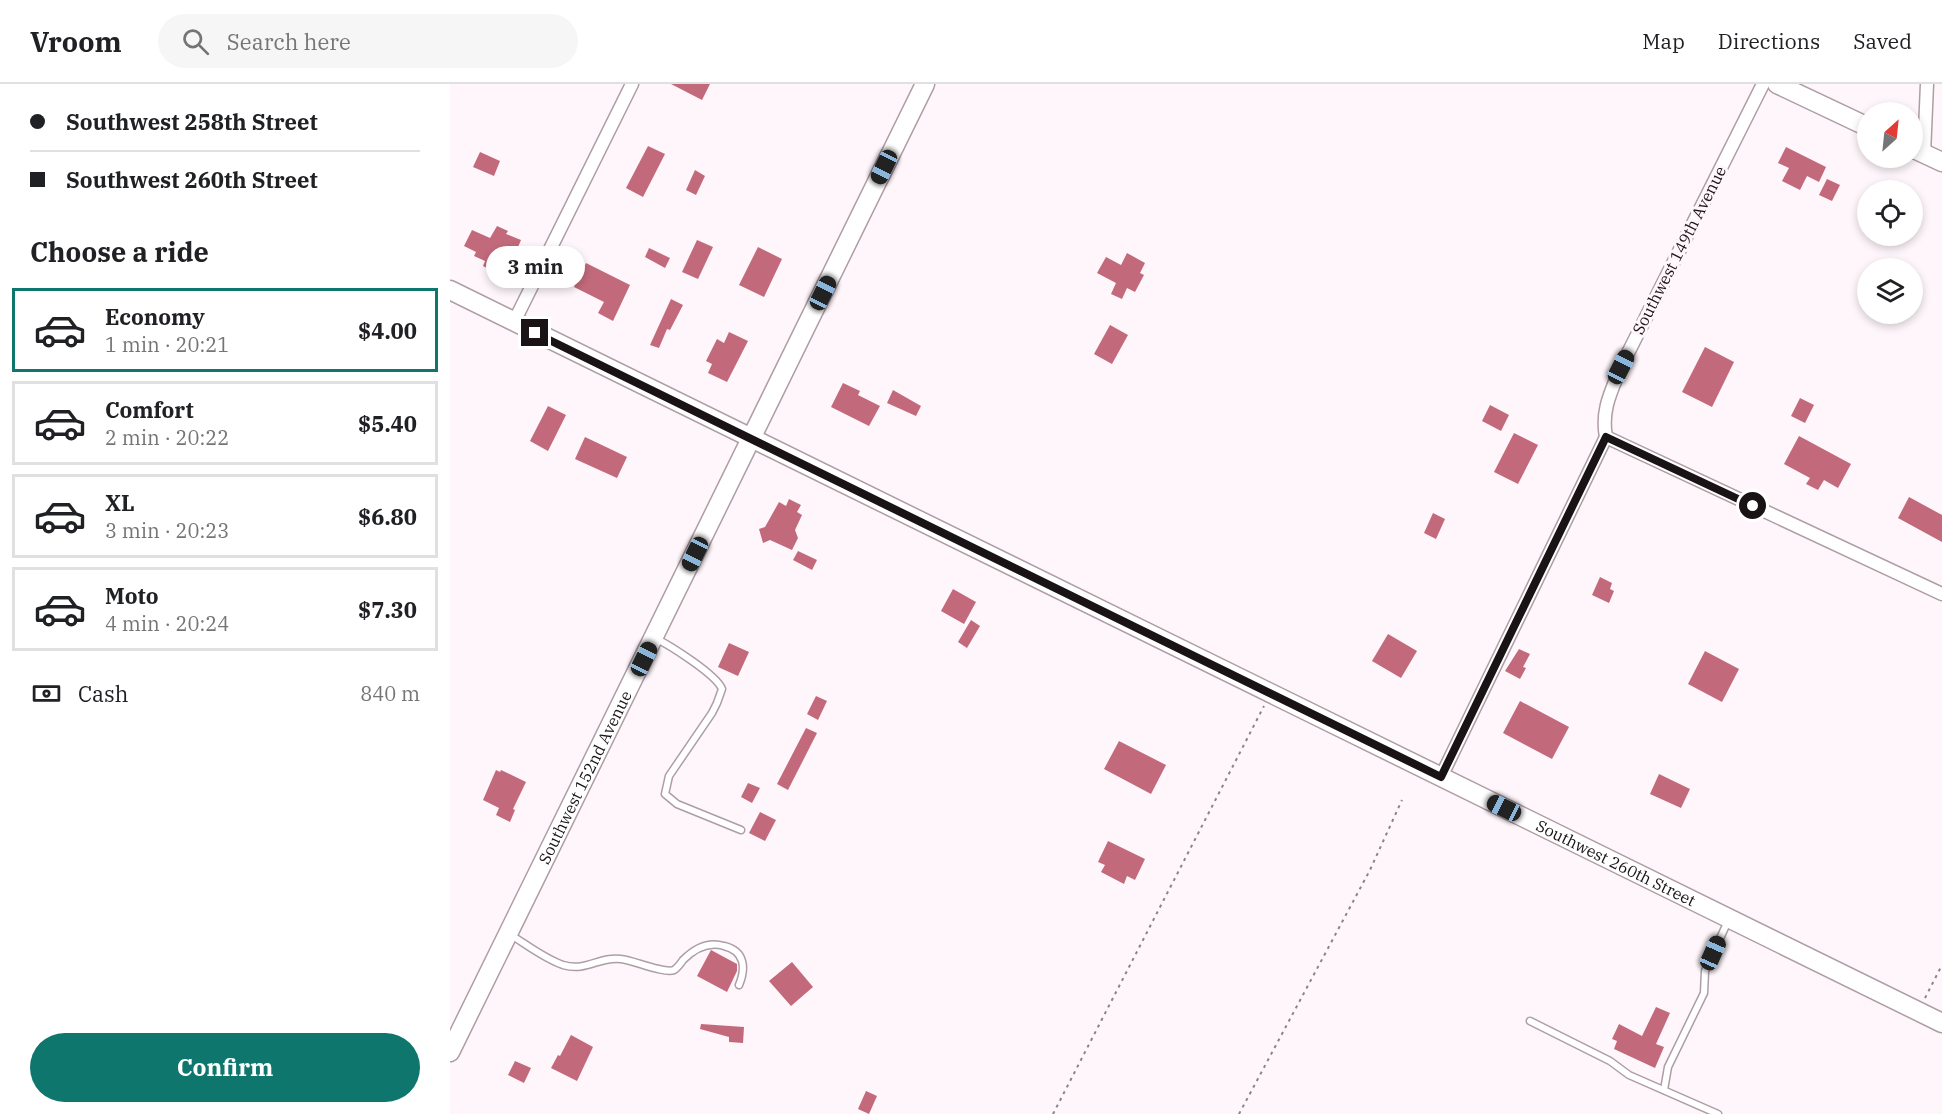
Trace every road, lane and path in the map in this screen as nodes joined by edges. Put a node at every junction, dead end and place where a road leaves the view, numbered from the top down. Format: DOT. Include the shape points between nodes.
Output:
graph roads {
  1 [pos="632,84"];
  2 [pos="925,84"];
  3 [pos="1763,84"];
  4 [pos="1777,84"];
  5 [pos="1927,84"];
  6 [pos="1923,114"];
  7 [pos="1857,122"];
  8 [pos="1923,153"];
  9 [pos="1942,162"];
  10 [pos="450,290"];
  11 [pos="514,322"];
  12 [pos="1606,437"];
  13 [pos="752,439"];
  14 [pos="1942,594"];
  15 [pos="654,638"];
  16 [pos="1271,693"];
  17 [pos="1441,777"];
  18 [pos="1402,800"];
  19 [pos="741,830"];
  20 [pos="1729,918"];
  21 [pos="508,933"];
  22 [pos="1942,965"];
  23 [pos="739,985"];
  24 [pos="1918,1011"];
  25 [pos="1530,1021"];
  26 [pos="1942,1023"];
  27 [pos="450,1052"];
  28 [pos="1664,1090"];
  29 [pos="1053,1114"];
  30 [pos="1239,1114"];
  31 [pos="1718,1114"];
  1 -- 11 [label="street"];
  2 -- 13 [label="street, Southwest 152nd Avenue"];
  3 -- 12 [label="street, Southwest 149th Avenue" via="1621,367 1607,402 1603,422"];
  4 -- 7 [label="street"];
  5 -- 6 [label="street"];
  8 -- 9 [label="street"];
  10 -- 11 [label="street, Southwest 260th Street"];
  11 -- 13 [label="street, Southwest 260th Street"];
  12 -- 14 [label="street"];
  12 -- 17 [label="street, Southwest 149th Avenue"];
  13 -- 15 [label="street, Southwest 152nd Avenue"];
  13 -- 16 [label="street, Southwest 260th Street"];
  15 -- 19 [label="lane" via="679,652 722,688 712,713 669,776 664,794 677,804"];
  15 -- 21 [label="street, Southwest 152nd Avenue"];
  16 -- 17 [label="street, Southwest 260th Street"];
  16 -- 29 [label="path"];
  17 -- 20 [label="street, Southwest 260th Street"];
  18 -- 30 [label="path" via="1370,870"];
  20 -- 24 [label="street, Southwest 260th Street"];
  20 -- 28 [label="lane" via="1706,971 1704,993 1668,1067"];
  21 -- 23 [label="lane" via="560,964 577,968 619,958 674,970 698,947 724,945 741,957 744,964"];
  21 -- 27 [label="street, Southwest 152nd Avenue"];
  22 -- 24 [label="path"];
  24 -- 26 [label="street, Southwest 260th Street"];
  25 -- 28 [label="lane"];
  28 -- 31 [label="lane"];
}
